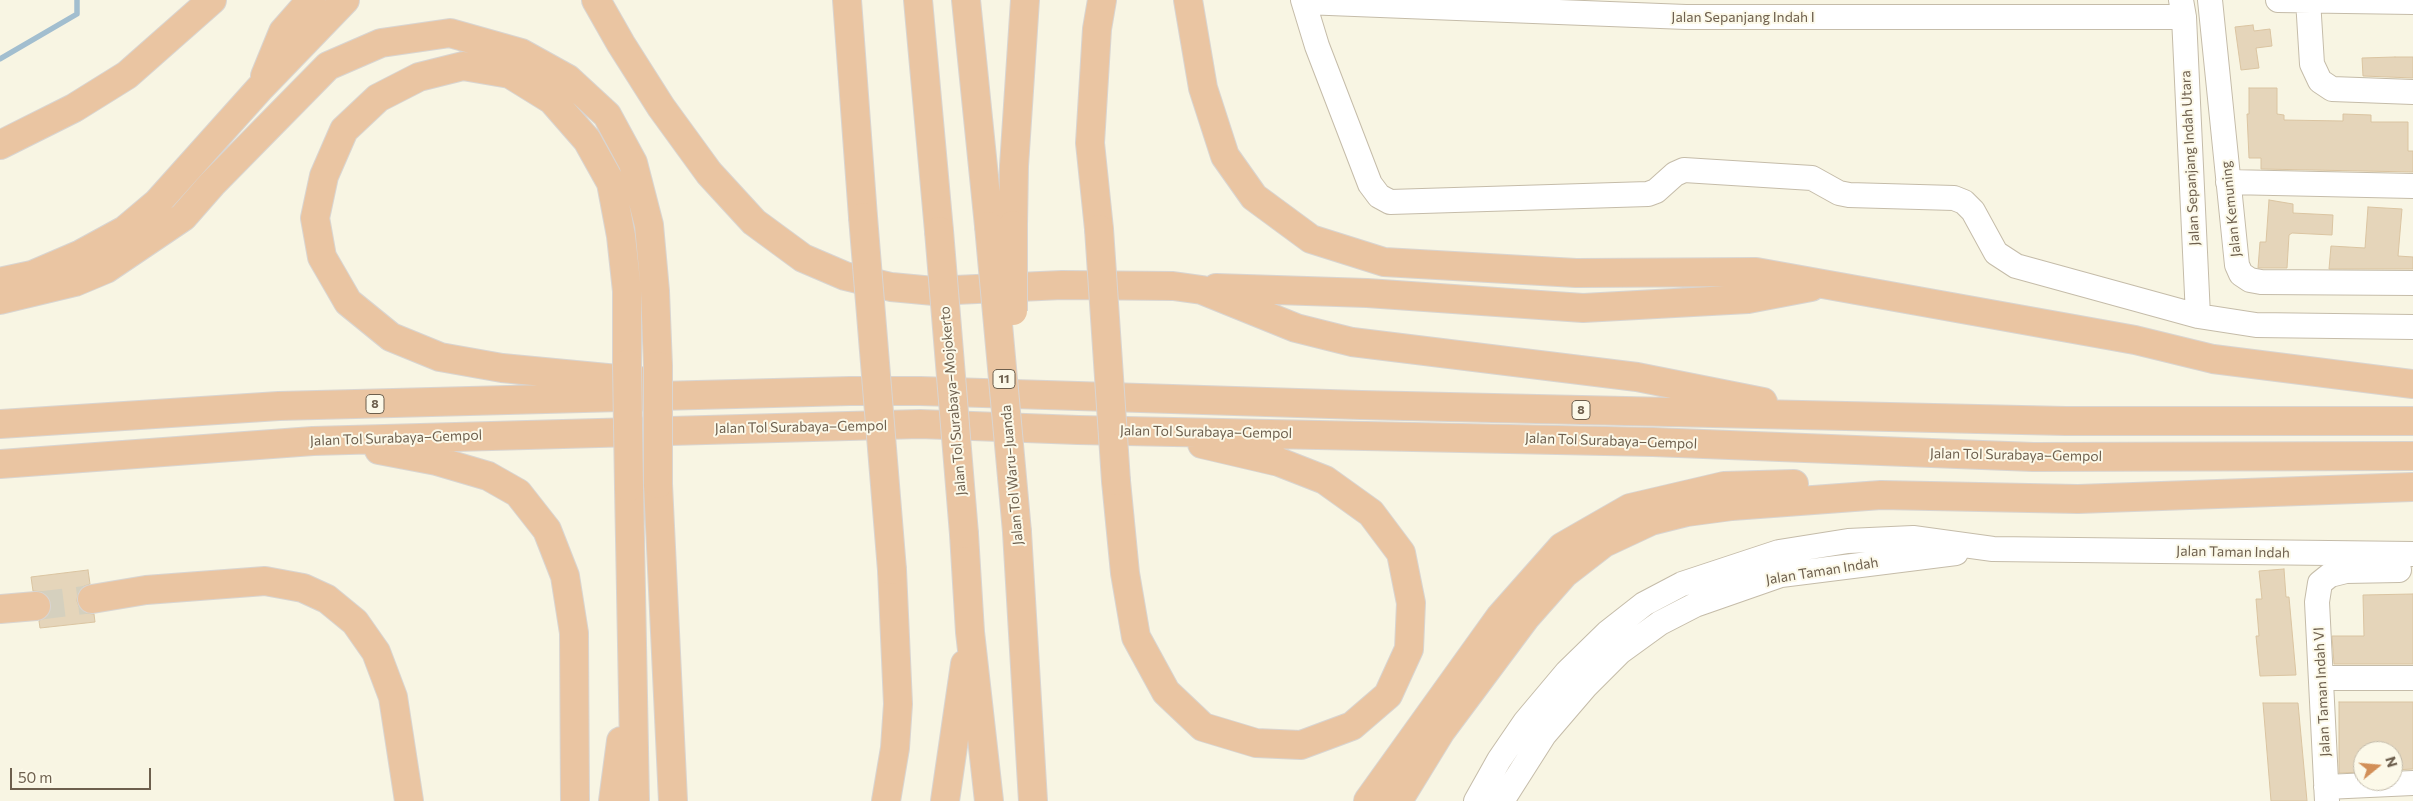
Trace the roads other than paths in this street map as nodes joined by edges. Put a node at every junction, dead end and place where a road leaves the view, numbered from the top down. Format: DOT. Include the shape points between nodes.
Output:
graph roads {
  1 [pos="212,0"];
  2 [pos="311,0"];
  3 [pos="345,0"];
  4 [pos="596,0"];
  5 [pos="847,0"];
  6 [pos="918,0"];
  7 [pos="966,0"];
  8 [pos="1026,0"];
  9 [pos="1102,0"];
  10 [pos="1188,0"];
  11 [pos="2210,0"];
  12 [pos="2278,0"];
  13 [pos="2309,0"];
  14 [pos="1303,1"];
  15 [pos="2413,2"];
  16 [pos="2182,9"];
  17 [pos="261,87"];
  18 [pos="2413,92"];
  19 [pos="0,145"];
  20 [pos="2228,182"];
  21 [pos="2413,186"];
  22 [pos="1001,226"];
  23 [pos="0,282"];
  24 [pos="2413,283"];
  25 [pos="1827,284"];
  26 [pos="1173,286"];
  27 [pos="0,300"];
  28 [pos="2198,316"];
  29 [pos="2413,326"];
  30 [pos="2413,384"];
  31 [pos="750,394"];
  32 [pos="1802,415"];
  33 [pos="2413,421"];
  34 [pos="0,424"];
  35 [pos="1078,430"];
  36 [pos="330,441"];
  37 [pos="2413,456"];
  38 [pos="0,464"];
  39 [pos="2413,487"];
  40 [pos="2024,498"];
  41 [pos="1993,548"];
  42 [pos="2413,554"];
  43 [pos="2413,570"];
  44 [pos="92,599"];
  45 [pos="36,606"];
  46 [pos="0,609"];
  47 [pos="970,632"];
  48 [pos="632,671"];
  49 [pos="2321,678"];
  50 [pos="2413,678"];
  51 [pos="669,714"];
  52 [pos="2413,783"];
  53 [pos="2327,794"];
  54 [pos="409,801"];
  55 [pos="575,801"];
  56 [pos="613,801"];
  57 [pos="635,801"];
  58 [pos="673,801"];
  59 [pos="682,801"];
  60 [pos="886,801"];
  61 [pos="945,801"];
  62 [pos="989,801"];
  63 [pos="1033,801"];
  64 [pos="1368,801"];
  65 [pos="1398,801"];
  66 [pos="1476,801"];
  67 [pos="1502,801"];
  1 -- 19 [label="highway" via="127,75 74,108"];
  2 -- 17 [label="highway" via="282,32"];
  3 -- 17 [label="highway"];
  4 -- 26 [label="highway" via="661,107 708,173 754,222 803,258 845,276 915,290 1062,285"];
  5 -- 60 [label="highway, bridge" via="892,570 898,704"];
  6 -- 47 [label="highway, Jalan Tol Surabaya–Mojokerto, bridge"];
  7 -- 22 [label="highway, Jalan Tol Waru–Juanda / 11"];
  8 -- 22 [label="highway" via="1014,166"];
  9 -- 35 [label="highway, bridge" via="1097,29 1090,143 1099,229 1116,482 1125,573 1136,637 1166,692 1204,727 1256,743 1301,745 1352,726 1388,695 1409,649 1411,603 1401,553 1371,513 1324,480 1279,462 1205,444"];
  10 -- 25 [label="highway" via="1203,88 1225,156 1254,197 1311,240 1384,262 1576,273 1756,272"];
  11 -- 20 [label="street, Jalan Kemuning"];
  12 -- 13 [label="street"];
  13 -- 15 [label="street"];
  13 -- 18 [label="street" via="2312,64 2320,81 2332,89"];
  14 -- 16 [label="street, Jalan Sepanjang Indah I" via="1686,17"];
  14 -- 28 [label="street" via="1370,184 1379,196 1390,202 1648,194 1684,170 1812,178 1849,195 1954,198 1973,211 1996,252 2016,266"];
  16 -- 28 [label="street, Jalan Sepanjang Indah Utara"];
  17 -- 23 [label="highway" via="157,203 125,230 32,275"];
  20 -- 21 [label="street"];
  20 -- 24 [label="street, Jalan Kemuning" via="2237,265 2241,274 2250,280"];
  22 -- 63 [label="highway, Jalan Tol Waru–Juanda / 11, bridge"];
  25 -- 26 [label="highway" via="1748,299 1583,308 1367,293"];
  25 -- 30 [label="highway" via="2135,340 2213,359"];
  26 -- 32 [label="highway" via="1202,290 1296,328 1352,342 1637,377 1744,397"];
  27 -- 51 [label="highway, bridge" via="75,282 106,269 183,217 328,66 381,43 450,33 521,53 568,79 607,115 633,163 649,225 655,291 658,484"];
  28 -- 29 [label="street" via="2256,325"];
  31 -- 32 [label="highway, 8" via="920,390"];
  31 -- 34 [label="highway, 8" via="279,406"];
  31 -- 48 [label="highway, bridge" via="502,368 440,357 390,338 348,302 322,257 315,218 324,176 344,130 378,98 419,76 464,66 510,74 552,100 587,140 611,183 627,291 627,364 628,487"];
  32 -- 33 [label="highway, 8" via="2066,421"];
  35 -- 36 [label="highway, Jalan Tol Surabaya–Gempol / 8" via="920,424"];
  35 -- 37 [label="highway, Jalan Tol Surabaya–Gempol / 8" via="1653,442 2033,457"];
  36 -- 38 [label="highway, Jalan Tol Surabaya–Gempol / 8"];
  36 -- 55 [label="highway" via="437,461 488,476 518,493 547,530 566,576 574,633"];
  39 -- 40 [label="highway" via="2088,499"];
  40 -- 64 [label="highway" via="1993,484 1743,485 1724,486 1630,508 1562,547 1500,617"];
  40 -- 65 [label="highway" via="1881,495 1732,506 1651,520 1604,542 1564,574 1526,616 1441,731"];
  41 -- 42 [label="street, Jalan Taman Indah"];
  41 -- 66 [label="street, Jalan Taman Indah" via="1913,538 1848,541 1780,552 1682,584 1644,604 1607,633 1567,672 1498,760"];
  41 -- 67 [label="street, Jalan Taman Indah" via="1782,575 1695,605 1660,623 1620,652 1586,686 1544,735"];
  43 -- 49 [label="street, Jalan Taman Indah VI" via="2346,571 2330,575 2320,583 2317,602"];
  44 -- 54 [label="highway" via="146,590 264,581 303,588 327,599 355,622 376,652 393,697"];
  45 -- 46 [label="highway"];
  47 -- 61 [label="highway"];
  47 -- 62 [label="highway, Jalan Tol Surabaya–Mojokerto"];
  48 -- 56 [label="highway"];
  48 -- 57 [label="highway"];
  49 -- 50 [label="street"];
  49 -- 53 [label="street, Jalan Taman Indah VI"];
  51 -- 58 [label="highway"];
  51 -- 59 [label="highway"];
  52 -- 53 [label="street"];
}
